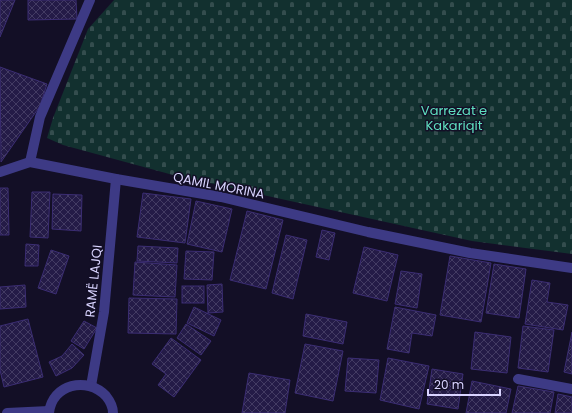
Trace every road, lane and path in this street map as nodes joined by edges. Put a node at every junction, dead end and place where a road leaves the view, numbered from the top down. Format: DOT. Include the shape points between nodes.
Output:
graph roads {
  1 [pos="90,0"];
  2 [pos="30,162"];
  3 [pos="0,172"];
  4 [pos="116,179"];
  5 [pos="572,268"];
  6 [pos="518,379"];
  7 [pos="91,386"];
  8 [pos="572,389"];
  9 [pos="49,412"];
  10 [pos="115,412"];
  11 [pos="7,413"];
  1 -- 2 [label="street" via="40,118"];
  2 -- 3 [label="street"];
  2 -- 4 [label="street, QAMIL MORINA"];
  4 -- 5 [label="street, QAMIL MORINA" via="221,197 470,253"];
  4 -- 7 [label="street, RAMË LAJQI" via="104,312"];
  6 -- 8 [label="street"];
  7 -- 9 [label="street" via="80,385 60,392 53,400"];
  7 -- 10 [label="street" via="109,399"];
  9 -- 11 [label="street"];
}
